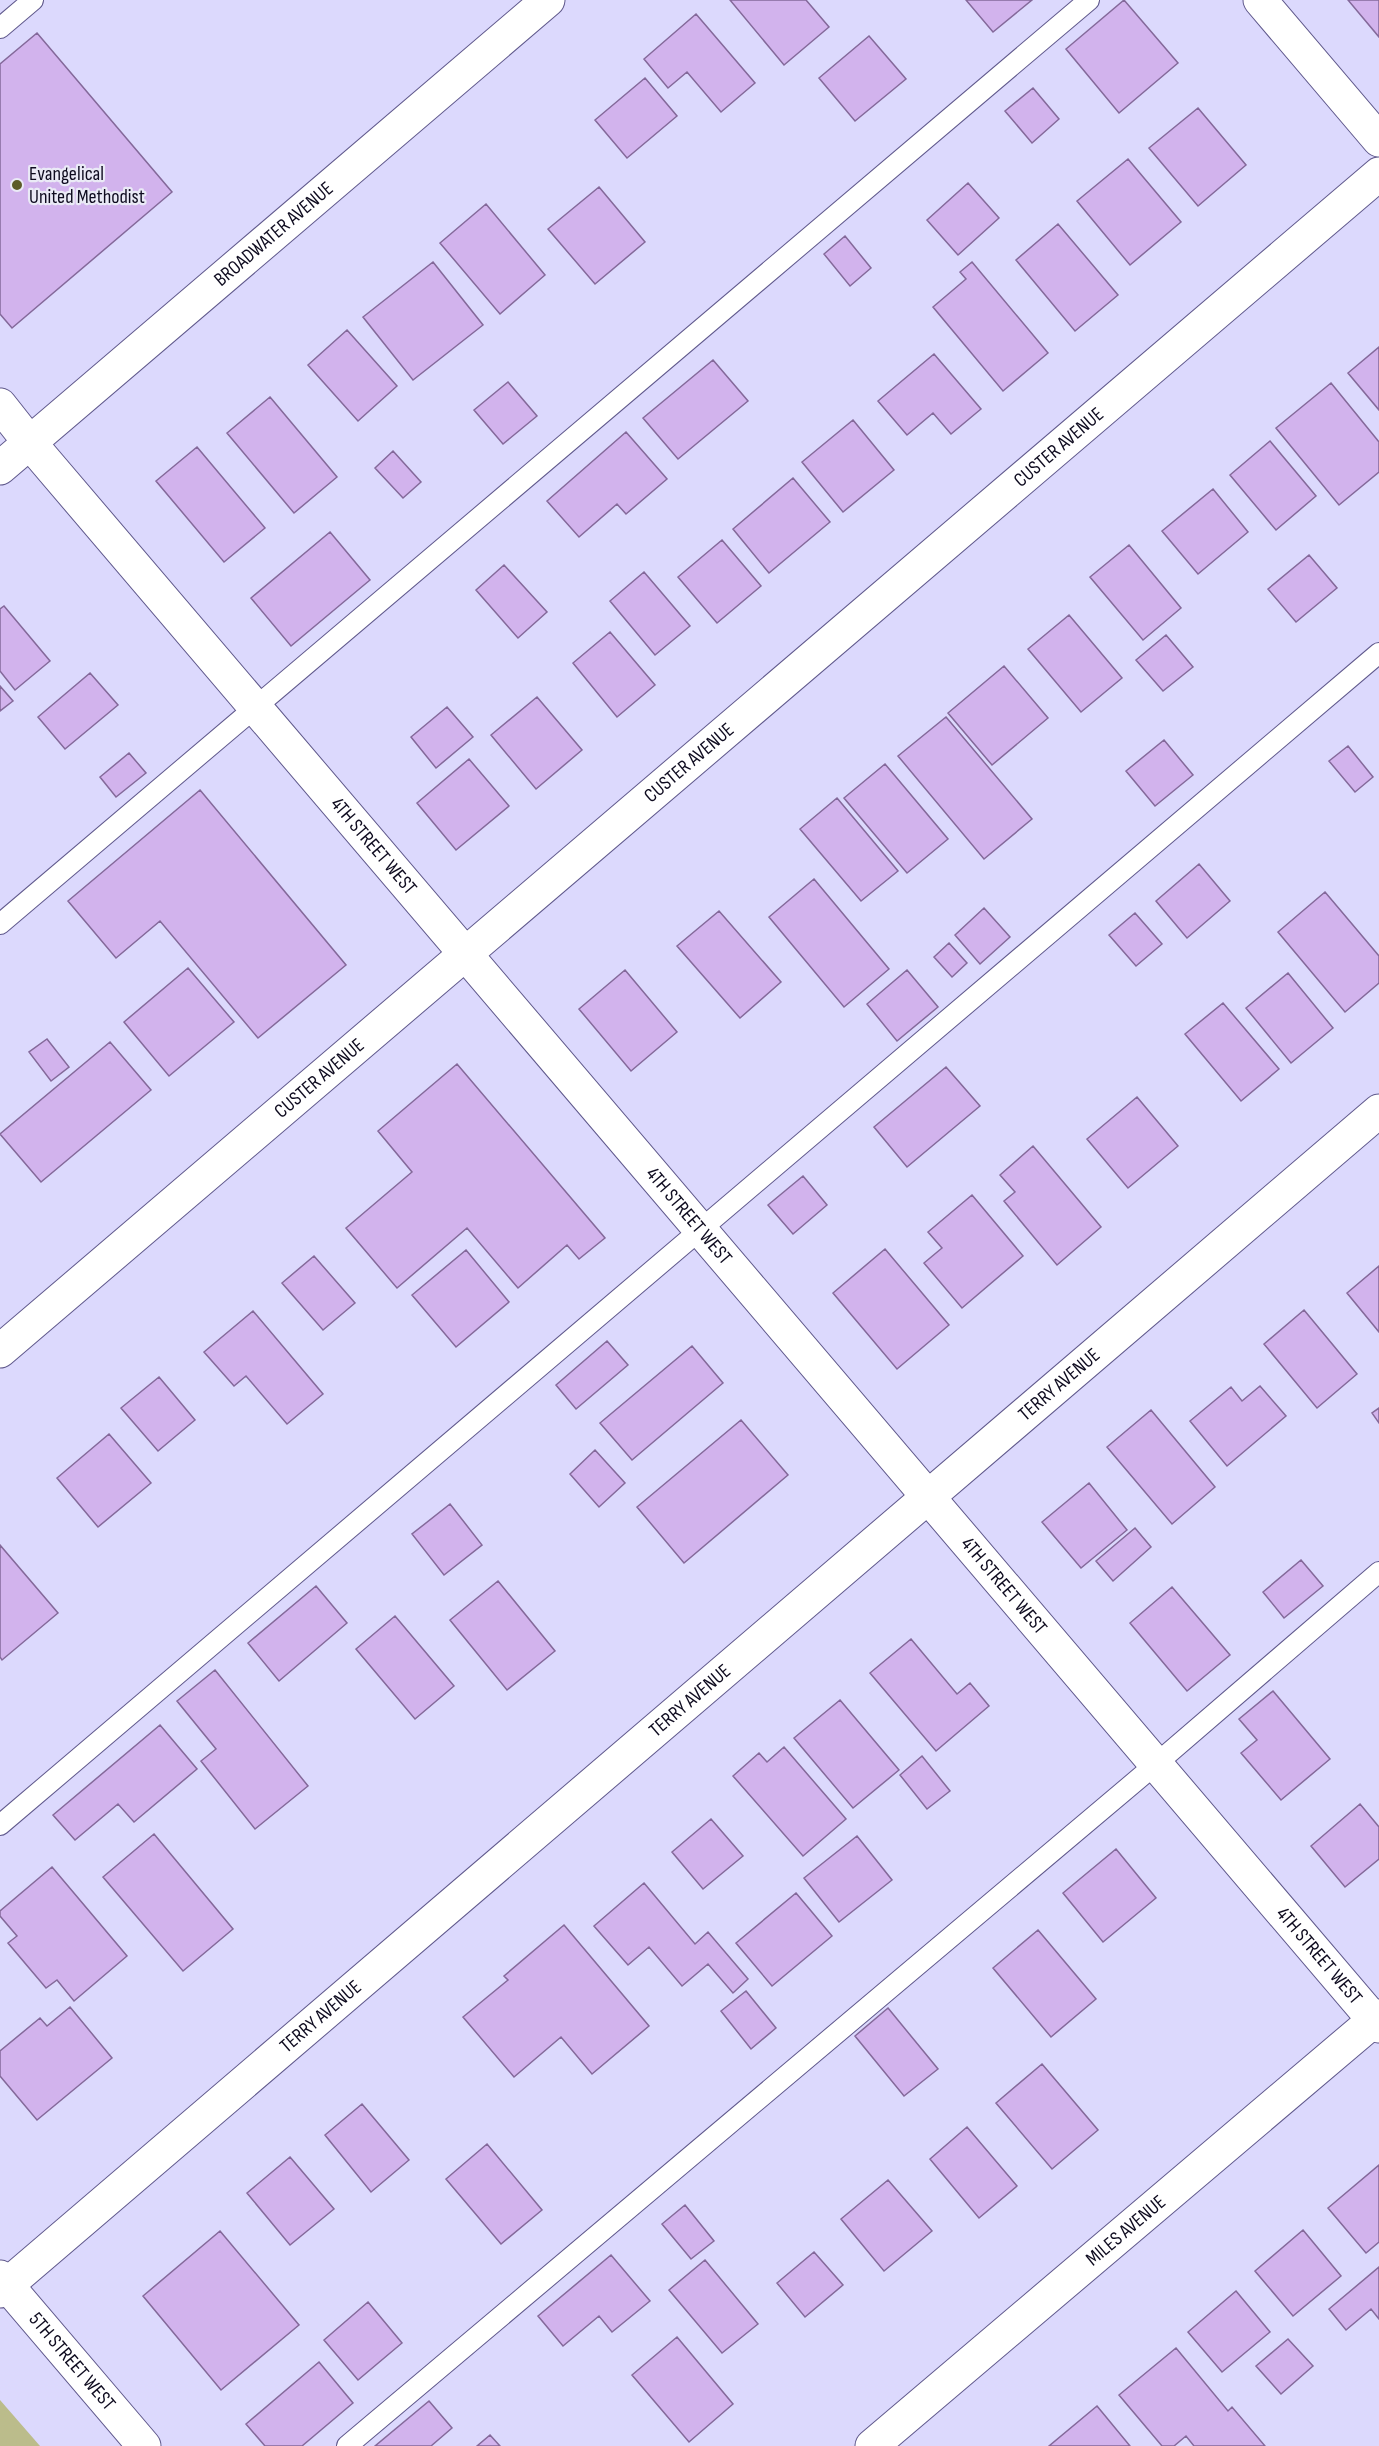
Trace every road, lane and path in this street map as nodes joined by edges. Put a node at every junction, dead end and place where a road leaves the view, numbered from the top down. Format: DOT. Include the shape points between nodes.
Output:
graph roads {
  1 [pos="33,0"];
  2 [pos="548,0"];
  3 [pos="1089,0"];
  4 [pos="1260,0"];
  5 [pos="0,28"];
  6 [pos="1379,140"];
  7 [pos="1379,174"];
  8 [pos="0,405"];
  9 [pos="30,443"];
  10 [pos="0,468"];
  11 [pos="1379,653"];
  12 [pos="256,708"];
  13 [pos="0,924"];
  14 [pos="465,953"];
  15 [pos="1379,1111"];
  16 [pos="701,1230"];
  17 [pos="0,1351"];
  18 [pos="929,1498"];
  19 [pos="1379,1572"];
  20 [pos="1156,1764"];
  21 [pos="0,1825"];
  22 [pos="1377,2020"];
  23 [pos="2,2284"];
  24 [pos="144,2446"];
  25 [pos="347,2446"];
  26 [pos="872,2446"];
  1 -- 5 [label="lane"];
  2 -- 9 [label="street, BROADWATER AVENUE"];
  3 -- 12 [label="lane"];
  4 -- 6 [label="street"];
  7 -- 14 [label="street, CUSTER AVENUE"];
  8 -- 9 [label="street, 4TH STREET WEST"];
  9 -- 10 [label="street, BROADWATER AVENUE"];
  9 -- 12 [label="street, 4TH STREET WEST"];
  11 -- 16 [label="lane"];
  12 -- 13 [label="lane"];
  12 -- 14 [label="street, 4TH STREET WEST"];
  14 -- 16 [label="street, 4TH STREET WEST"];
  14 -- 17 [label="street, CUSTER AVENUE"];
  15 -- 18 [label="street, TERRY AVENUE"];
  16 -- 18 [label="street, 4TH STREET WEST"];
  16 -- 21 [label="lane"];
  18 -- 20 [label="street, 4TH STREET WEST"];
  18 -- 23 [label="street, TERRY AVENUE"];
  19 -- 20 [label="lane"];
  20 -- 22 [label="street, 4TH STREET WEST"];
  20 -- 25 [label="lane"];
  22 -- 26 [label="street, MILES AVENUE"];
  23 -- 24 [label="street, 5TH STREET WEST"];
}
